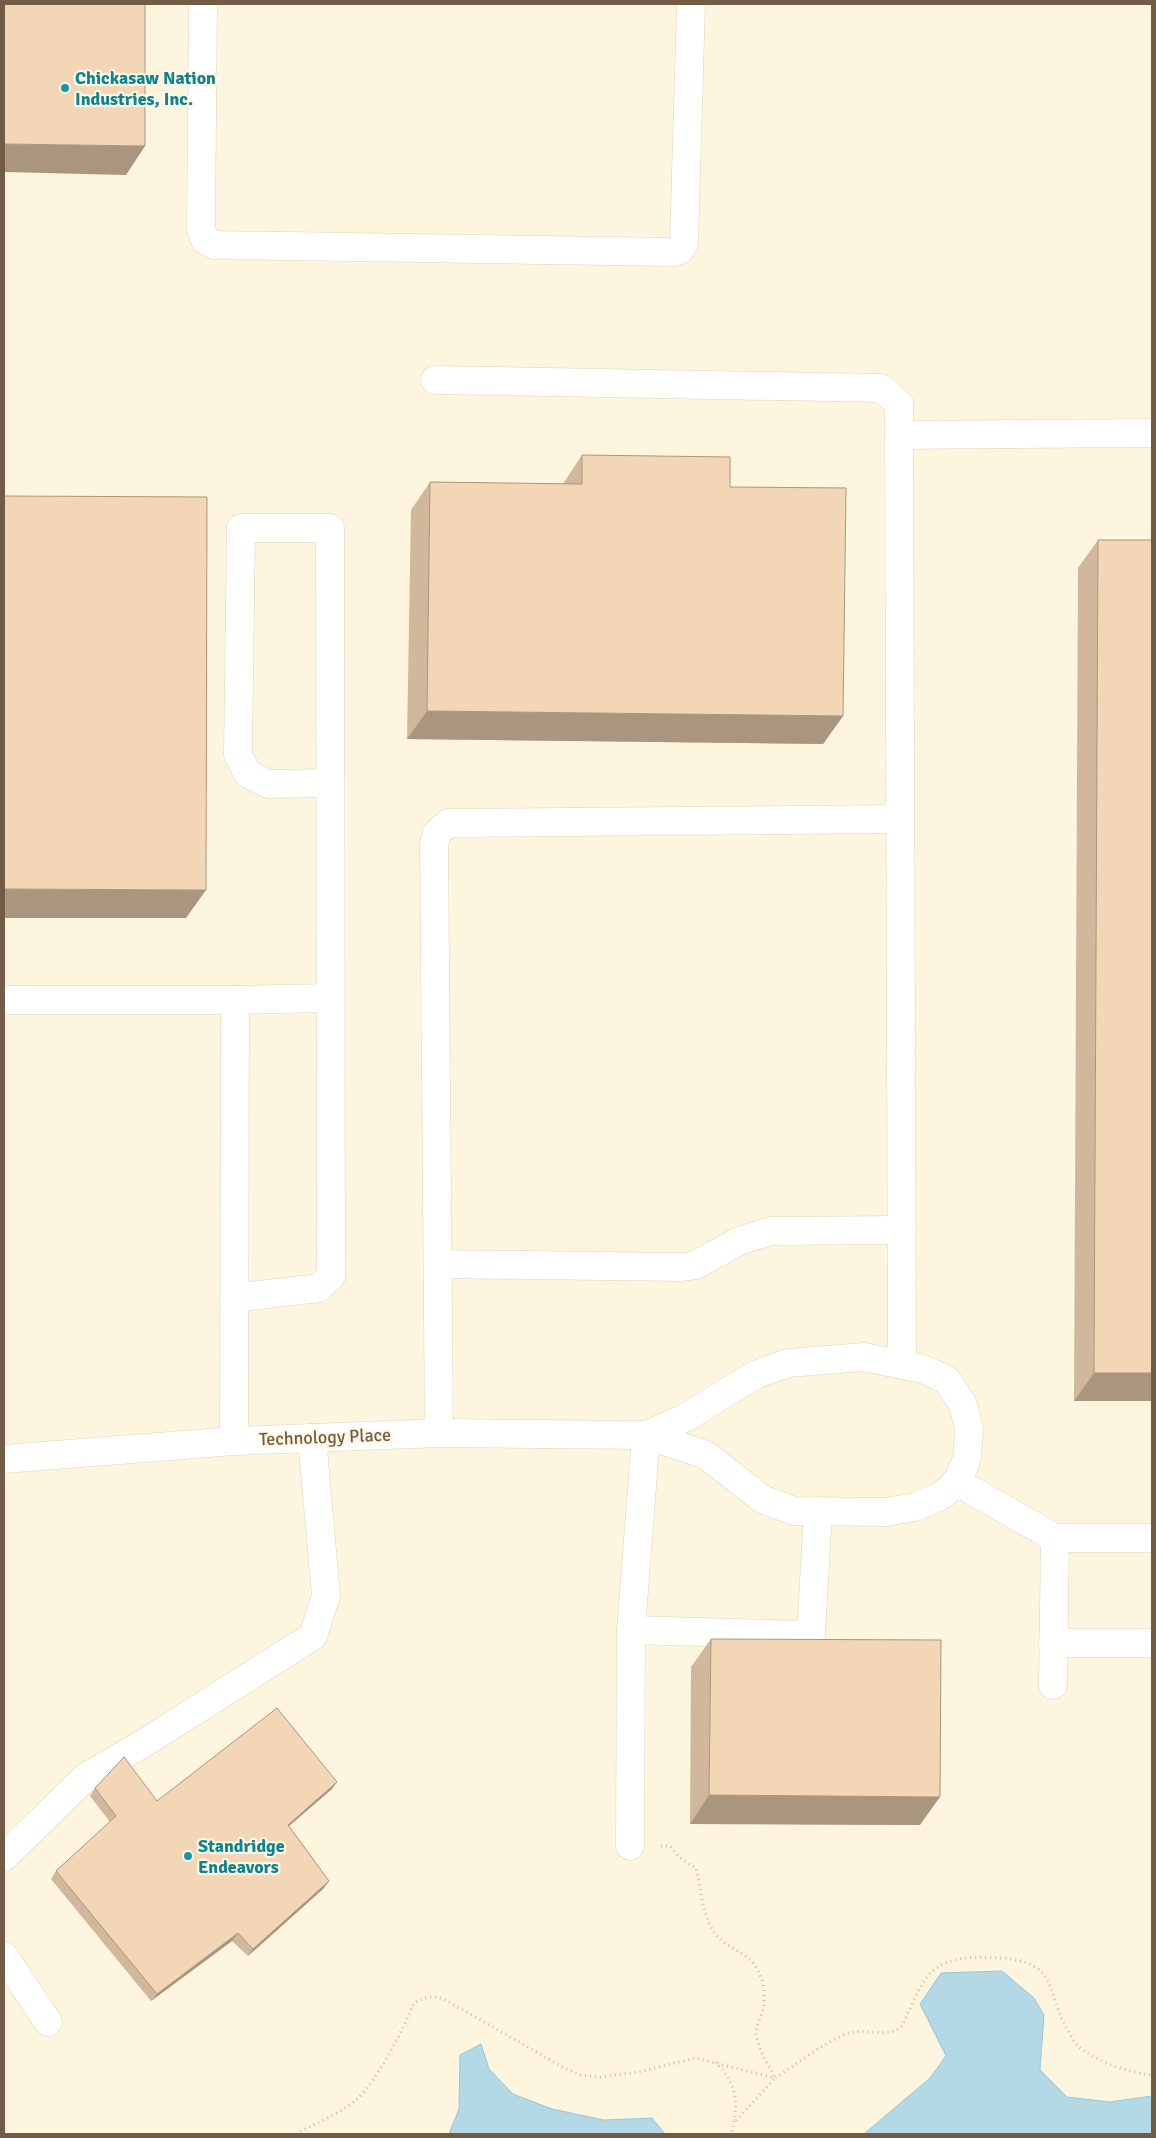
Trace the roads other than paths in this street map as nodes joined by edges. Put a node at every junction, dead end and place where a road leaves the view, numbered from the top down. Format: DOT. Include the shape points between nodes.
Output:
graph roads {
  1 [pos="203,4"];
  2 [pos="690,4"];
  3 [pos="436,380"];
  4 [pos="1152,433"];
  5 [pos="899,435"];
  6 [pos="330,783"];
  7 [pos="900,819"];
  8 [pos="330,998"];
  9 [pos="4,1000"];
  10 [pos="235,1000"];
  11 [pos="902,1230"];
  12 [pos="438,1264"];
  13 [pos="234,1298"];
  14 [pos="902,1365"];
  15 [pos="439,1433"];
  16 [pos="646,1435"];
  17 [pos="312,1438"];
  18 [pos="234,1440"];
  19 [pos="4,1459"];
  20 [pos="957,1482"];
  21 [pos="818,1511"];
  22 [pos="1054,1538"];
  23 [pos="1152,1538"];
  24 [pos="631,1630"];
  25 [pos="1053,1643"];
  26 [pos="1152,1643"];
  27 [pos="1053,1684"];
  28 [pos="630,1846"];
  29 [pos="4,1857"];
  30 [pos="4,1956"];
  31 [pos="48,2022"];
  1 -- 2 [label="street" via="201,229 205,240 214,245 674,252 680,250 684,243"];
  3 -- 5 [label="street" via="881,388 899,404"];
  4 -- 5 [label="street"];
  5 -- 7 [label="street"];
  6 -- 6 [label="street" via="330,528 241,528 238,755 248,774 268,784"];
  6 -- 8 [label="street"];
  7 -- 11 [label="street"];
  7 -- 12 [label="street" via="448,823 436,833"];
  8 -- 10 [label="street"];
  8 -- 13 [label="street" via="331,1276 319,1288"];
  9 -- 10 [label="street"];
  10 -- 13 [label="street"];
  11 -- 12 [label="street" via="771,1231 739,1241 696,1265 682,1267"];
  11 -- 14 [label="street"];
  12 -- 15 [label="street"];
  13 -- 18 [label="street"];
  14 -- 16 [label="street, Technology Place" via="864,1356 788,1363 755,1375 685,1418"];
  14 -- 20 [label="street, Technology Place" via="923,1369 947,1380 963,1405 969,1429 967,1459"];
  15 -- 16 [label="street, Technology Place"];
  15 -- 17 [label="street, Technology Place"];
  16 -- 21 [label="street, Technology Place" via="706,1456 762,1499 794,1511"];
  16 -- 24 [label="street"];
  17 -- 18 [label="street, Technology Place"];
  17 -- 29 [label="street" via="326,1596 313,1636 86,1777"];
  18 -- 19 [label="street, Technology Place"];
  20 -- 21 [label="street, Technology Place" via="941,1496 915,1507 886,1512"];
  20 -- 22 [label="street"];
  21 -- 24 [label="street" via="811,1635"];
  22 -- 23 [label="street"];
  22 -- 25 [label="street"];
  24 -- 28 [label="street"];
  25 -- 26 [label="street"];
  25 -- 27 [label="street"];
  30 -- 31 [label="street"];
}
